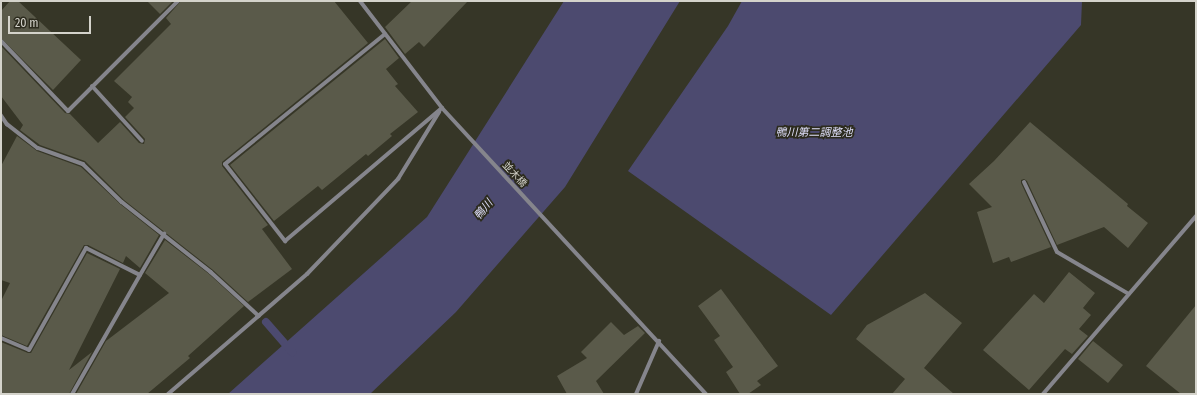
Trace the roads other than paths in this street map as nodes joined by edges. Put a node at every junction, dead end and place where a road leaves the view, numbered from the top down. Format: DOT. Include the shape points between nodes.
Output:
graph roads {
  1 [pos="178,1"];
  2 [pos="360,1"];
  3 [pos="385,34"];
  4 [pos="1,41"];
  5 [pos="92,86"];
  6 [pos="442,108"];
  7 [pos="1,115"];
  8 [pos="142,141"];
  9 [pos="1024,182"];
  10 [pos="1196,216"];
  11 [pos="164,234"];
  12 [pos="140,275"];
  13 [pos="1129,294"];
  14 [pos="259,316"];
  15 [pos="1,338"];
  16 [pos="659,341"];
  17 [pos="72,394"];
  18 [pos="168,394"];
  19 [pos="636,394"];
  20 [pos="706,394"];
  21 [pos="1043,394"];
  1 -- 5 [label="street"];
  2 -- 3 [label="street, 並木橋"];
  3 -- 6 [label="street, 並木橋"];
  3 -- 6 [label="street" via="226,164 286,241"];
  4 -- 5 [label="street" via="68,111"];
  5 -- 8 [label="street"];
  6 -- 14 [label="street" via="398,180 306,274"];
  6 -- 16 [label="street, 並木橋"];
  7 -- 11 [label="street" via="7,124 38,148 83,164 122,202"];
  9 -- 13 [label="street" via="1057,252"];
  10 -- 13 [label="street"];
  11 -- 12 [label="street"];
  11 -- 14 [label="street"];
  12 -- 15 [label="street" via="86,248 29,350"];
  12 -- 17 [label="street"];
  13 -- 21 [label="street"];
  14 -- 18 [label="street"];
  16 -- 19 [label="street"];
  16 -- 20 [label="street, 並木橋"];
}
